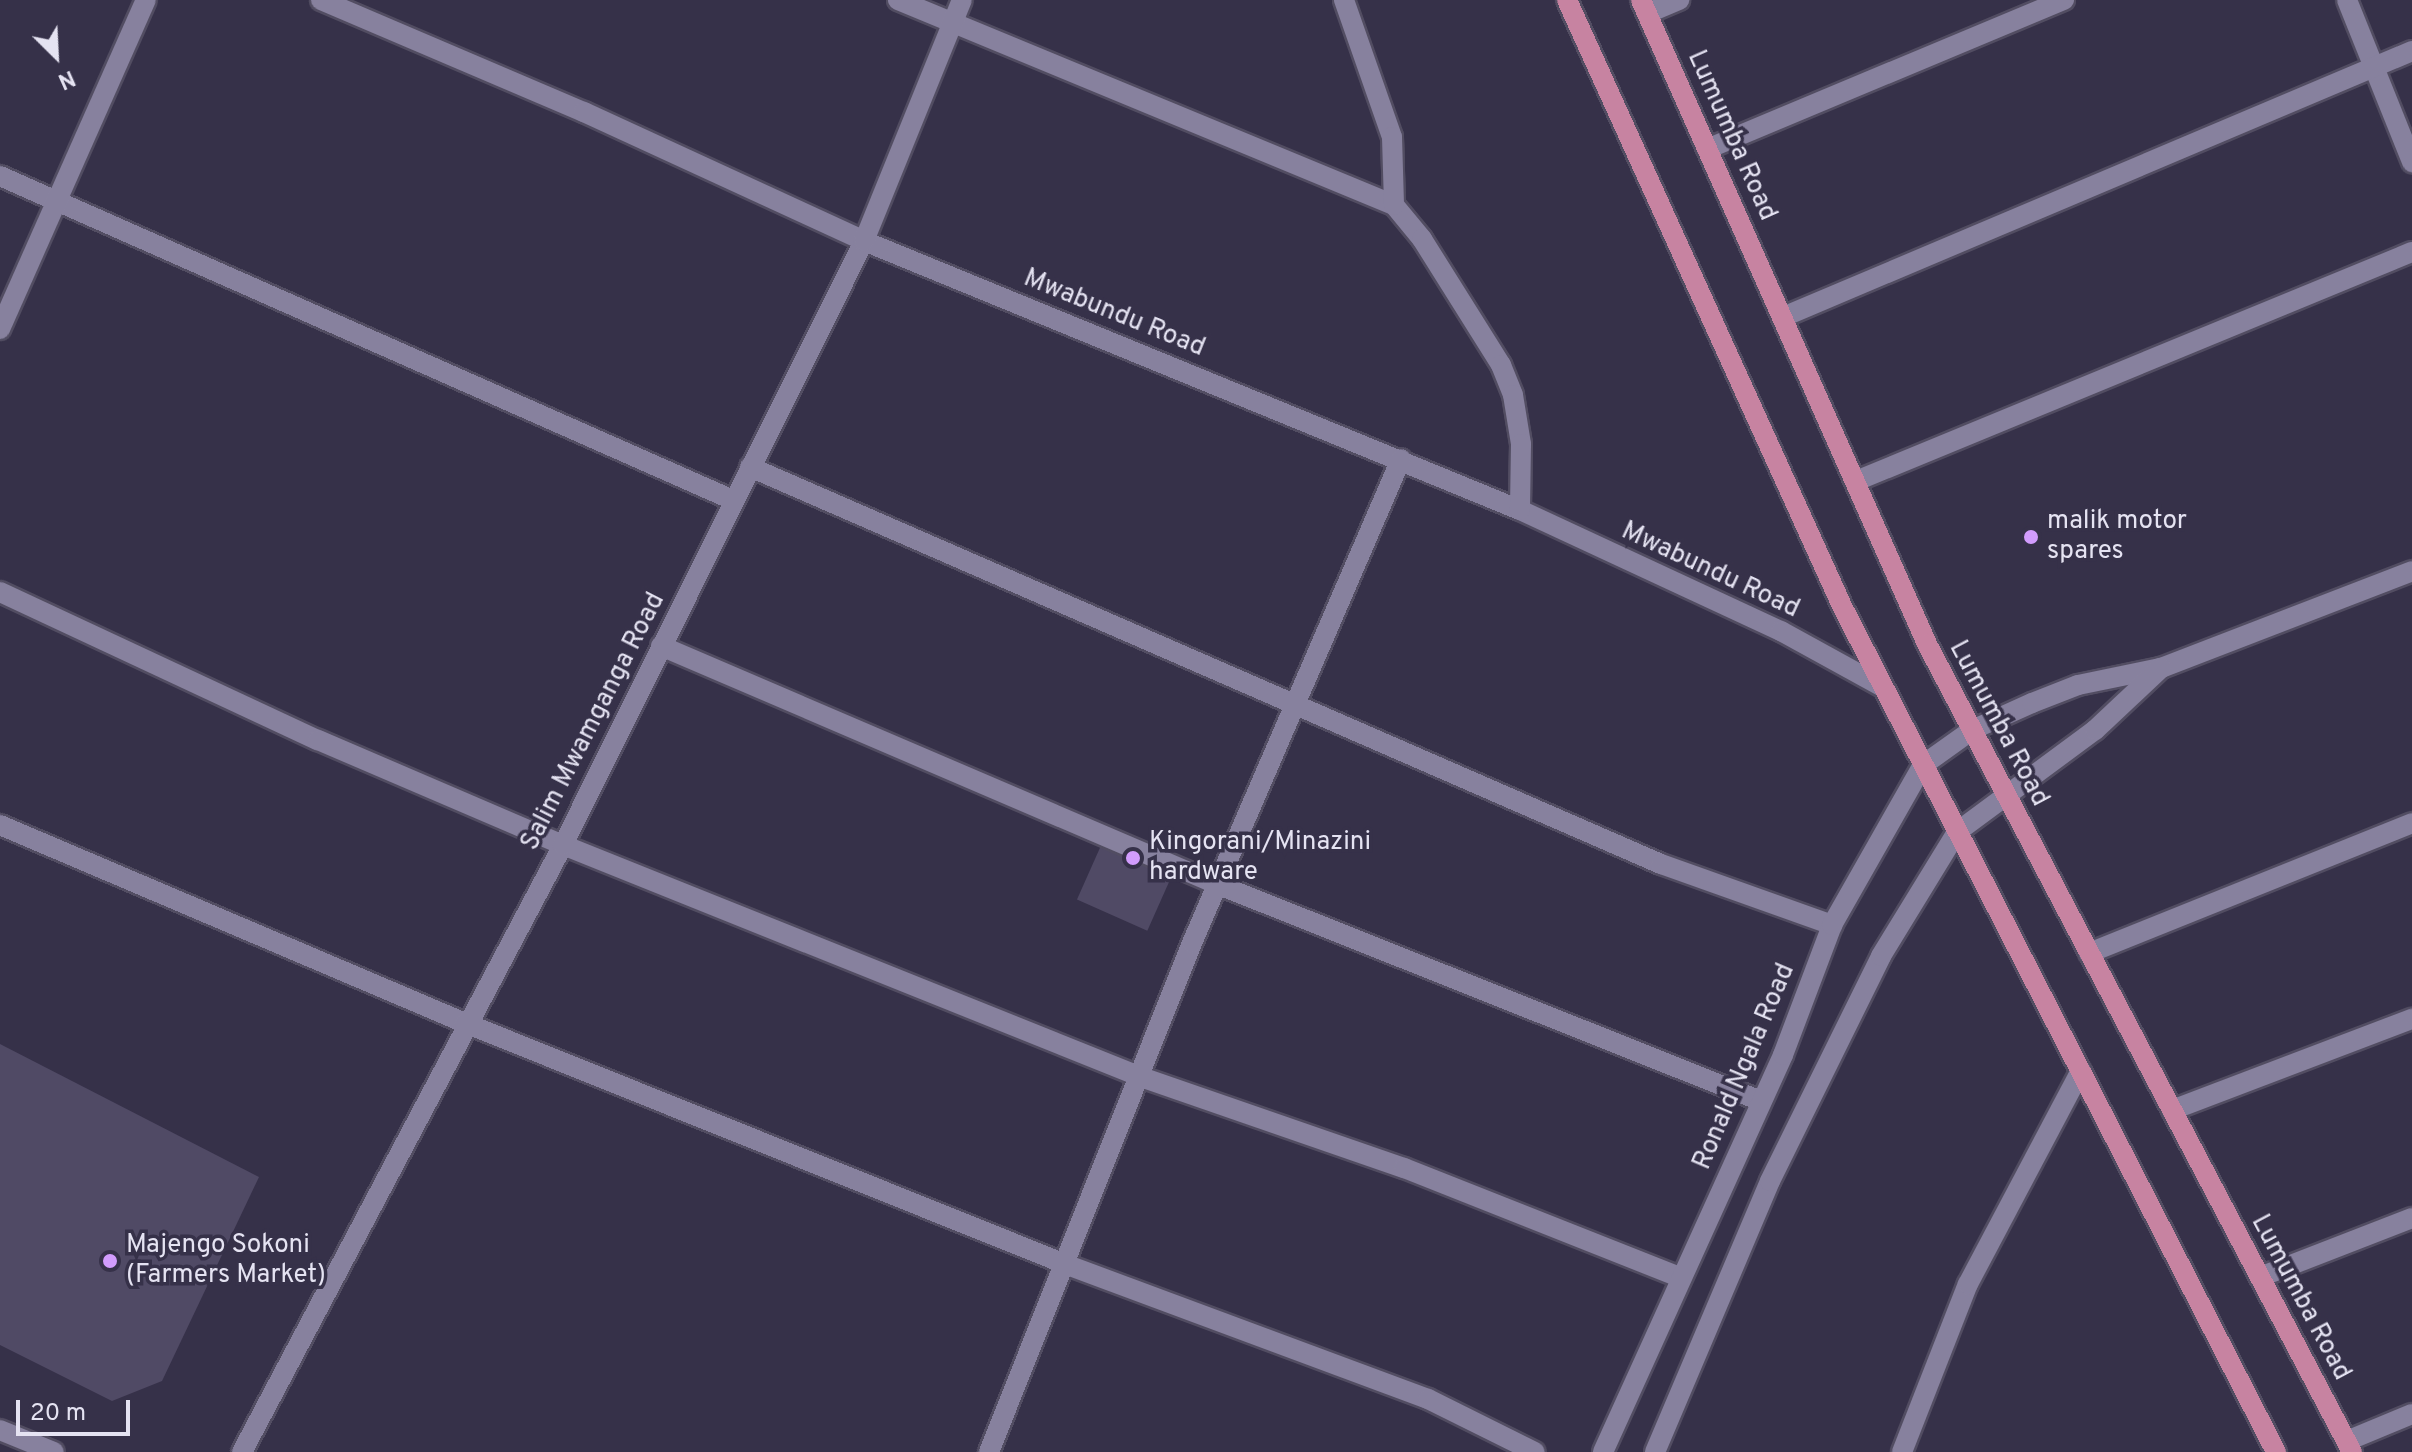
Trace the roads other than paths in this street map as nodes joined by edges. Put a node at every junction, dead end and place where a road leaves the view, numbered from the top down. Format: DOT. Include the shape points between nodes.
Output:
graph roads {
  1 [pos="146,0"];
  2 [pos="321,0"];
  3 [pos="898,0"];
  4 [pos="962,0"];
  5 [pos="1344,0"];
  6 [pos="1567,0"];
  7 [pos="1679,0"];
  8 [pos="2064,0"];
  9 [pos="2347,0"];
  10 [pos="1645,6"];
  11 [pos="953,19"];
  12 [pos="2412,51"];
  13 [pos="2373,66"];
  14 [pos="1707,149"];
  15 [pos="2412,162"];
  16 [pos="0,176"];
  17 [pos="58,201"];
  18 [pos="1394,205"];
  19 [pos="864,241"];
  20 [pos="2412,252"];
  21 [pos="1783,317"];
  22 [pos="0,329"];
  23 [pos="1401,459"];
  24 [pos="750,467"];
  25 [pos="1856,481"];
  26 [pos="733,500"];
  27 [pos="1520,510"];
  28 [pos="2412,571"];
  29 [pos="0,592"];
  30 [pos="661,646"];
  31 [pos="2161,668"];
  32 [pos="1883,687"];
  33 [pos="1296,704"];
  34 [pos="1972,730"];
  35 [pos="1923,765"];
  36 [pos="2008,798"];
  37 [pos="2412,823"];
  38 [pos="0,825"];
  39 [pos="1957,832"];
  40 [pos="563,845"];
  41 [pos="1219,885"];
  42 [pos="1832,925"];
  43 [pos="2089,953"];
  44 [pos="2412,1019"];
  45 [pos="465,1023"];
  46 [pos="2081,1071"];
  47 [pos="1141,1077"];
  48 [pos="1761,1101"];
  49 [pos="2172,1110"];
  50 [pos="2412,1218"];
  51 [pos="1065,1264"];
  52 [pos="1679,1277"];
  53 [pos="2260,1277"];
  54 [pos="2412,1414"];
  55 [pos="0,1430"];
  56 [pos="2349,1447"];
  57 [pos="54,1452"];
  58 [pos="242,1452"];
  59 [pos="993,1452"];
  60 [pos="1535,1452"];
  61 [pos="1603,1452"];
  62 [pos="1655,1452"];
  63 [pos="1902,1452"];
  64 [pos="2276,1452"];
  1 -- 17 [label="street"];
  2 -- 19 [label="street, Mwabundu Road" via="584,112"];
  3 -- 11 [label="street"];
  4 -- 11 [label="street, Salim Mwamganga Road"];
  5 -- 18 [label="street" via="1392,137"];
  6 -- 32 [label="main road"];
  7 -- 10 [label="street"];
  8 -- 14 [label="street"];
  9 -- 13 [label="street"];
  10 -- 14 [label="main road, Lumumba Road"];
  11 -- 18 [label="street"];
  11 -- 19 [label="street, Salim Mwamganga Road"];
  12 -- 13 [label="street"];
  13 -- 15 [label="street"];
  13 -- 21 [label="street"];
  14 -- 21 [label="main road, Lumumba Road"];
  16 -- 17 [label="street"];
  17 -- 22 [label="street"];
  17 -- 26 [label="street"];
  18 -- 27 [label="street" via="1422,239 1501,365 1513,395 1521,444"];
  19 -- 23 [label="street, Mwabundu Road"];
  19 -- 24 [label="street, Salim Mwamganga Road"];
  20 -- 25 [label="street"];
  21 -- 25 [label="main road, Lumumba Road"];
  23 -- 27 [label="street, Mwabundu Road"];
  23 -- 33 [label="street"];
  24 -- 26 [label="street, Salim Mwamganga Road"];
  24 -- 33 [label="street"];
  25 -- 34 [label="main road, Lumumba Road" via="1927,644"];
  26 -- 30 [label="street, Salim Mwamganga Road"];
  27 -- 32 [label="street, Mwabundu Road" via="1781,631"];
  28 -- 31 [label="street"];
  29 -- 40 [label="street" via="318,740"];
  30 -- 40 [label="street, Salim Mwamganga Road"];
  30 -- 41 [label="street"];
  31 -- 34 [label="street, Ronald Ngala Road" via="2078,685"];
  31 -- 36 [label="street" via="2095,730"];
  32 -- 35 [label="main road"];
  33 -- 41 [label="street"];
  33 -- 42 [label="street" via="1661,864"];
  34 -- 35 [label="street, Ronald Ngala Road"];
  34 -- 36 [label="main road, Lumumba Road"];
  35 -- 39 [label="main road"];
  35 -- 42 [label="street, Ronald Ngala Road"];
  36 -- 39 [label="street"];
  36 -- 43 [label="main road, Lumumba Road"];
  37 -- 43 [label="street"];
  38 -- 45 [label="street"];
  39 -- 46 [label="main road"];
  39 -- 62 [label="street" via="1881,956 1777,1167"];
  40 -- 45 [label="street, Salim Mwamganga Road"];
  40 -- 47 [label="street"];
  41 -- 47 [label="street"];
  41 -- 48 [label="street"];
  42 -- 48 [label="street, Ronald Ngala Road"];
  43 -- 49 [label="main road, Lumumba Road"];
  44 -- 49 [label="street"];
  45 -- 51 [label="street"];
  45 -- 58 [label="street, Salim Mwamganga Road"];
  46 -- 63 [label="street" via="1968,1284"];
  46 -- 64 [label="main road"];
  47 -- 51 [label="street"];
  47 -- 52 [label="street" via="1404,1168"];
  48 -- 52 [label="street, Ronald Ngala Road"];
  49 -- 53 [label="main road, Lumumba Road"];
  50 -- 53 [label="street"];
  51 -- 59 [label="street"];
  51 -- 60 [label="street" via="1428,1399"];
  52 -- 61 [label="street, Ronald Ngala Road"];
  53 -- 56 [label="main road, Lumumba Road"];
  54 -- 56 [label="street"];
  55 -- 57 [label="street"];
}
